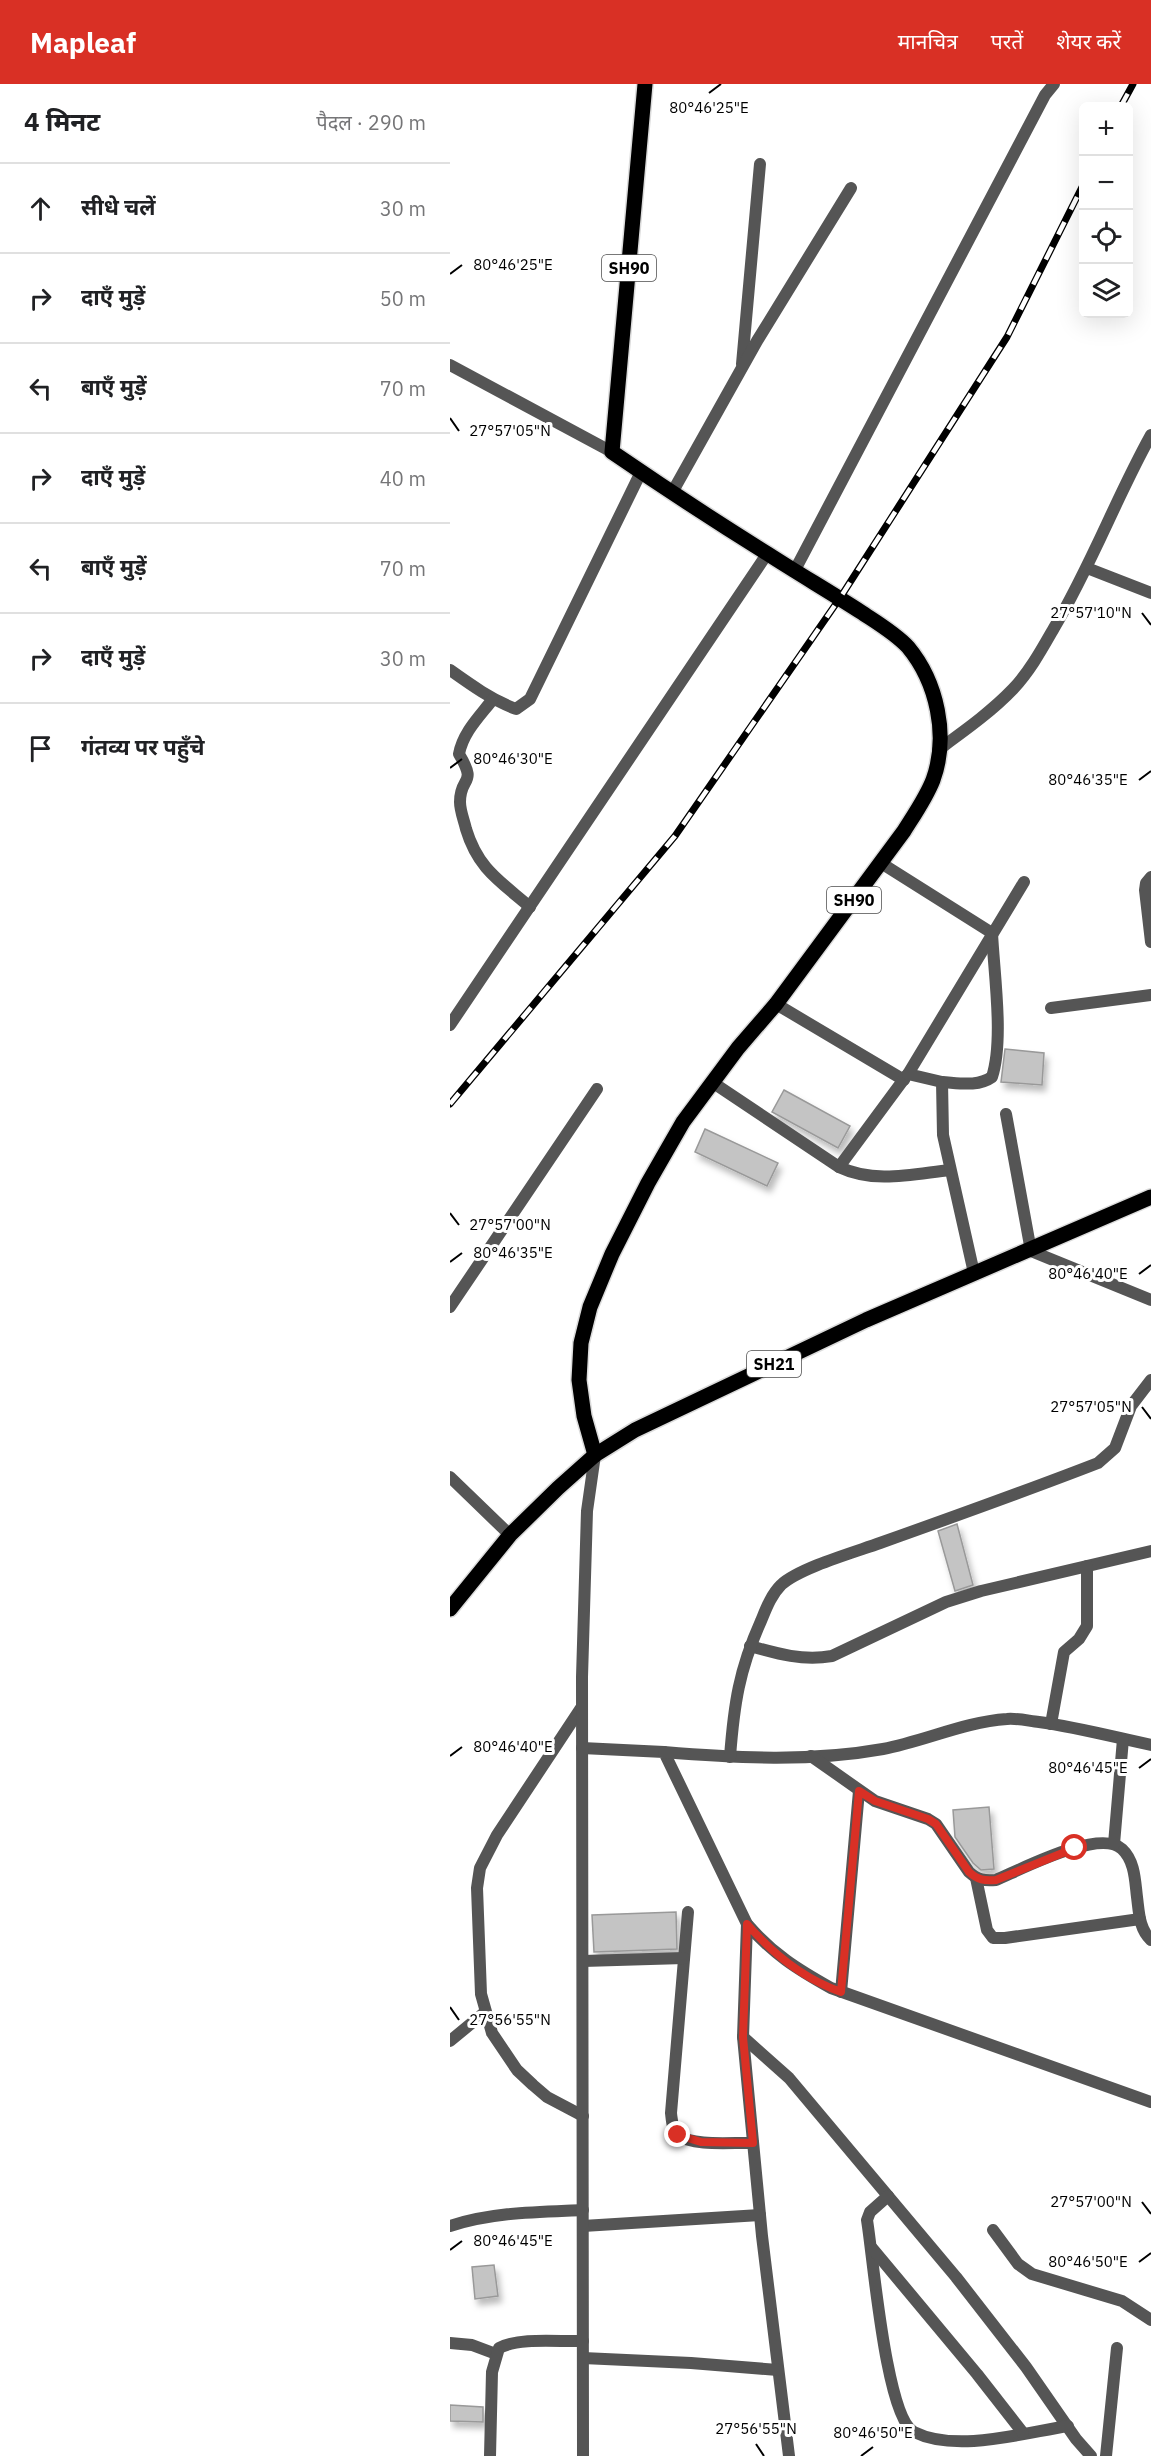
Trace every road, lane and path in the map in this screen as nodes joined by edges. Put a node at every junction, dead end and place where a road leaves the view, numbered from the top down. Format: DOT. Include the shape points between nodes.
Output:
graph roads {
  1 [pos="645,84"];
  2 [pos="1054,84"];
  3 [pos="759,164"];
  4 [pos="852,188"];
  5 [pos="450,365"];
  6 [pos="741,368"];
  7 [pos="1151,435"];
  8 [pos="612,452"];
  9 [pos="641,472"];
  10 [pos="673,491"];
  11 [pos="767,554"];
  12 [pos="1087,568"];
  13 [pos="795,570"];
  14 [pos="1151,593"];
  15 [pos="450,670"];
  16 [pos="493,699"];
  17 [pos="939,750"];
  18 [pos="881,863"];
  19 [pos="1151,877"];
  20 [pos="1024,882"];
  21 [pos="530,907"];
  22 [pos="992,933"];
  23 [pos="1151,942"];
  24 [pos="1151,995"];
  25 [pos="776,1004"];
  26 [pos="1051,1008"];
  27 [pos="450,1025"];
  28 [pos="906,1077"];
  29 [pos="712,1082"];
  30 [pos="942,1082"];
  31 [pos="597,1089"];
  32 [pos="1006,1114"];
  33 [pos="839,1167"];
  34 [pos="950,1170"];
  35 [pos="1151,1197"];
  36 [pos="1031,1251"];
  37 [pos="974,1274"];
  38 [pos="1151,1300"];
  39 [pos="450,1306"];
  40 [pos="1151,1380"];
  41 [pos="595,1455"];
  42 [pos="450,1477"];
  43 [pos="510,1535"];
  44 [pos="1151,1551"];
  45 [pos="1087,1566"];
  46 [pos="450,1609"];
  47 [pos="750,1646"];
  48 [pos="582,1707"];
  49 [pos="1051,1724"];
  50 [pos="1123,1739"];
  51 [pos="1151,1744"];
  52 [pos="582,1748"];
  53 [pos="664,1752"];
  54 [pos="811,1756"];
  55 [pos="730,1757"];
  56 [pos="859,1791"];
  57 [pos="1114,1844"];
  58 [pos="976,1878"];
  59 [pos="688,1912"];
  60 [pos="1140,1919"];
  61 [pos="747,1924"];
  62 [pos="1151,1940"];
  63 [pos="684,1958"];
  64 [pos="583,1962"];
  65 [pos="841,1992"];
  66 [pos="485,2012"];
  67 [pos="743,2037"];
  68 [pos="450,2041"];
  69 [pos="1151,2102"];
  70 [pos="583,2116"];
  71 [pos="753,2143"];
  72 [pos="888,2196"];
  73 [pos="583,2210"];
  74 [pos="760,2215"];
  75 [pos="450,2226"];
  76 [pos="583,2226"];
  77 [pos="993,2230"];
  78 [pos="871,2247"];
  79 [pos="1151,2320"];
  80 [pos="583,2341"];
  81 [pos="450,2343"];
  82 [pos="1117,2348"];
  83 [pos="496,2354"];
  84 [pos="583,2358"];
  85 [pos="778,2370"];
  86 [pos="1068,2426"];
  87 [pos="1023,2433"];
  88 [pos="490,2456"];
  89 [pos="583,2456"];
  90 [pos="789,2456"];
  91 [pos="1091,2456"];
  92 [pos="1106,2456"];
  1 -- 8 [label="main road, SH90"];
  2 -- 13 [label="street"];
  3 -- 6 [label="street"];
  4 -- 6 [label="street"];
  5 -- 8 [label="street"];
  6 -- 10 [label="street"];
  7 -- 12 [label="street"];
  8 -- 9 [label="main road, SH90"];
  9 -- 10 [label="main road, SH90"];
  9 -- 16 [label="street" via="530,699 516,709"];
  10 -- 11 [label="main road, SH90"];
  11 -- 13 [label="main road, SH90"];
  11 -- 21 [label="street"];
  12 -- 14 [label="street"];
  12 -- 17 [label="street" via="1026,673 991,710"];
  13 -- 17 [label="main road, SH90" via="882,625 907,646 925,671 934,695"];
  15 -- 16 [label="street"];
  16 -- 21 [label="street" via="460,746 459,754 469,777 460,796 460,808 477,857"];
  17 -- 18 [label="main road, SH90" via="933,778 920,805"];
  18 -- 22 [label="street"];
  18 -- 25 [label="main road, SH90"];
  19 -- 23 [label="street" via="1145,890"];
  20 -- 22 [label="street"];
  21 -- 27 [label="street"];
  22 -- 28 [label="street"];
  22 -- 30 [label="street" via="996,1019 992,1077 975,1084"];
  24 -- 26 [label="street"];
  25 -- 28 [label="street"];
  25 -- 29 [label="main road, SH90"];
  28 -- 30 [label="street"];
  28 -- 33 [label="street"];
  29 -- 33 [label="street"];
  29 -- 41 [label="main road, SH90" via="683,1122 648,1183 590,1306 581,1343 579,1380"];
  30 -- 34 [label="street" via="943,1135"];
  31 -- 39 [label="street"];
  32 -- 36 [label="street"];
  33 -- 34 [label="street" via="869,1177"];
  34 -- 37 [label="street"];
  35 -- 36 [label="main road, SH21"];
  36 -- 37 [label="main road, SH21"];
  36 -- 38 [label="street"];
  37 -- 41 [label="main road, SH21" via="645,1424"];
  40 -- 47 [label="street" via="1131,1406 1115,1448 1098,1463 791,1577 771,1597"];
  41 -- 43 [label="main road, SH21"];
  41 -- 48 [label="street" via="587,1511"];
  42 -- 43 [label="street"];
  43 -- 46 [label="main road, SH21"];
  44 -- 45 [label="street"];
  45 -- 47 [label="street" via="946,1602 832,1656 788,1656"];
  45 -- 49 [label="street" via="1087,1626 1064,1652"];
  47 -- 55 [label="street" via="734,1705"];
  48 -- 52 [label="street"];
  48 -- 66 [label="street" via="496,1835 480,1868 479,1947"];
  49 -- 50 [label="street"];
  49 -- 54 [label="street" via="1001,1720 881,1749"];
  50 -- 51 [label="street"];
  50 -- 57 [label="street"];
  52 -- 53 [label="street"];
  52 -- 64 [label="street"];
  53 -- 55 [label="street"];
  53 -- 61 [label="street"];
  54 -- 55 [label="street"];
  54 -- 56 [label="street"];
  56 -- 58 [label="street" via="936,1824"];
  56 -- 65 [label="street"];
  57 -- 58 [label="street" via="1075,1848 996,1880"];
  57 -- 60 [label="street" via="1123,1850 1133,1868"];
  58 -- 60 [label="street" via="987,1930 993,1938"];
  59 -- 63 [label="street"];
  60 -- 62 [label="street"];
  61 -- 65 [label="street" via="766,1946 792,1966"];
  61 -- 67 [label="street"];
  63 -- 64 [label="street"];
  63 -- 71 [label="street" via="673,2127 678,2135 701,2142"];
  64 -- 70 [label="street"];
  65 -- 69 [label="street"];
  66 -- 68 [label="street"];
  66 -- 70 [label="street" via="498,2043 517,2070 547,2097"];
  67 -- 71 [label="street"];
  67 -- 72 [label="street" via="789,2078"];
  70 -- 73 [label="street"];
  71 -- 74 [label="street"];
  72 -- 78 [label="street" via="870,2212 867,2220"];
  72 -- 86 [label="street" via="1026,2367"];
  73 -- 75 [label="street" via="474,2218"];
  73 -- 76 [label="street"];
  74 -- 76 [label="street"];
  74 -- 85 [label="street"];
  76 -- 80 [label="street"];
  77 -- 79 [label="street" via="1018,2264 1032,2274 1122,2301"];
  78 -- 87 [label="street"];
  78 -- 87 [label="street" via="890,2377 907,2428 935,2439 959,2441"];
  80 -- 83 [label="street" via="507,2344"];
  80 -- 84 [label="street"];
  81 -- 83 [label="street" via="472,2345"];
  82 -- 92 [label="street"];
  83 -- 88 [label="street"];
  84 -- 85 [label="street"];
  84 -- 89 [label="street"];
  85 -- 90 [label="street"];
  86 -- 87 [label="street"];
  86 -- 91 [label="street"];
}
